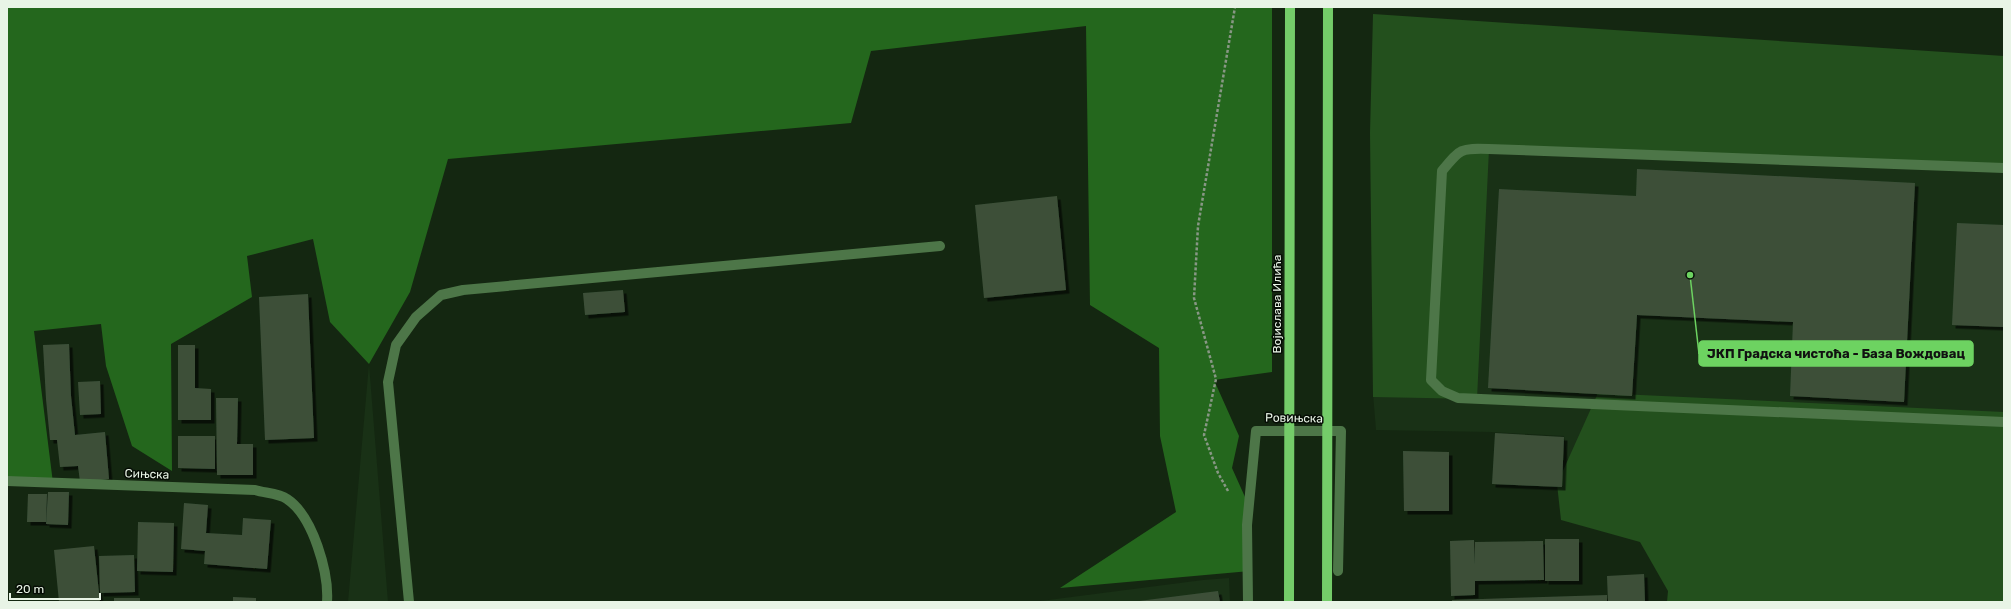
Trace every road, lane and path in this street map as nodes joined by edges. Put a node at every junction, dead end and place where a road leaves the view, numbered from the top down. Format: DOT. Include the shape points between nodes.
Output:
graph roads {
  1 [pos="1235,7"];
  2 [pos="1290,7"];
  3 [pos="1328,7"];
  4 [pos="2004,168"];
  5 [pos="940,246"];
  6 [pos="2004,422"];
  7 [pos="7,482"];
  8 [pos="1229,492"];
  9 [pos="1338,571"];
  10 [pos="327,602"];
  11 [pos="409,602"];
  12 [pos="1248,602"];
  13 [pos="1288,602"];
  14 [pos="1327,602"];
  1 -- 8 [label="path" via="1198,226 1194,298 1216,380 1204,435 1218,472"];
  2 -- 13 [label="main road, Војислава Илића, bridge"];
  3 -- 14 [label="main road, bridge"];
  4 -- 6 [label="street" via="1483,149 1457,152 1442,171 1431,380 1442,391 1458,398"];
  5 -- 11 [label="street" via="463,290 442,295 416,317 396,345 388,382"];
  7 -- 10 [label="street, Сињска" via="255,490 286,498 296,506 312,530 324,571"];
  9 -- 12 [label="street, Ровињска" via="1341,431 1256,431 1246,525"];
}
